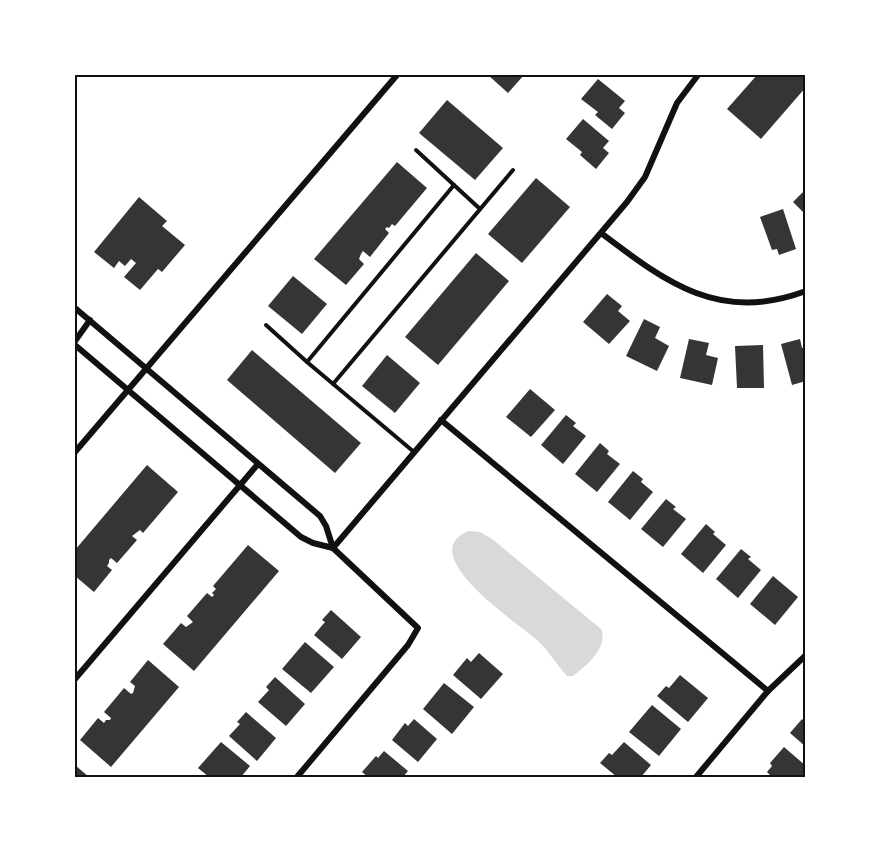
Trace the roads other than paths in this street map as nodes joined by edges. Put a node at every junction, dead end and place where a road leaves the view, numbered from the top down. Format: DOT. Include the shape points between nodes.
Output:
graph roads {
  1 [pos="397,75"];
  2 [pos="698,75"];
  3 [pos="416,150"];
  4 [pos="513,170"];
  5 [pos="454,185"];
  6 [pos="480,209"];
  7 [pos="601,233"];
  8 [pos="806,291"];
  9 [pos="75,308"];
  10 [pos="90,320"];
  11 [pos="266,325"];
  12 [pos="75,343"];
  13 [pos="307,362"];
  14 [pos="147,369"];
  15 [pos="333,384"];
  16 [pos="128,391"];
  17 [pos="441,420"];
  18 [pos="75,452"];
  19 [pos="414,452"];
  20 [pos="258,464"];
  21 [pos="240,486"];
  22 [pos="333,548"];
  23 [pos="806,655"];
  24 [pos="75,679"];
  25 [pos="768,691"];
  26 [pos="297,777"];
  27 [pos="696,777"];
  1 -- 14 [label="street"];
  2 -- 7 [label="street" via="672,112 645,177"];
  3 -- 5 [label="lane"];
  4 -- 6 [label="lane"];
  5 -- 6 [label="lane"];
  5 -- 13 [label="lane"];
  6 -- 15 [label="lane"];
  7 -- 8 [label="street" via="649,270 704,297 742,303 781,299"];
  7 -- 17 [label="street"];
  9 -- 10 [label="street"];
  10 -- 12 [label="street"];
  10 -- 14 [label="street"];
  11 -- 13 [label="lane"];
  12 -- 16 [label="street"];
  13 -- 15 [label="lane"];
  14 -- 16 [label="street"];
  14 -- 20 [label="street"];
  15 -- 19 [label="lane"];
  16 -- 18 [label="street"];
  16 -- 21 [label="street"];
  17 -- 19 [label="street"];
  17 -- 25 [label="street"];
  19 -- 22 [label="street"];
  20 -- 21 [label="street"];
  20 -- 22 [label="street" via="320,516"];
  21 -- 22 [label="street" via="301,537"];
  21 -- 24 [label="street"];
  22 -- 26 [label="street" via="418,628"];
  23 -- 25 [label="street"];
  25 -- 27 [label="street"];
}
